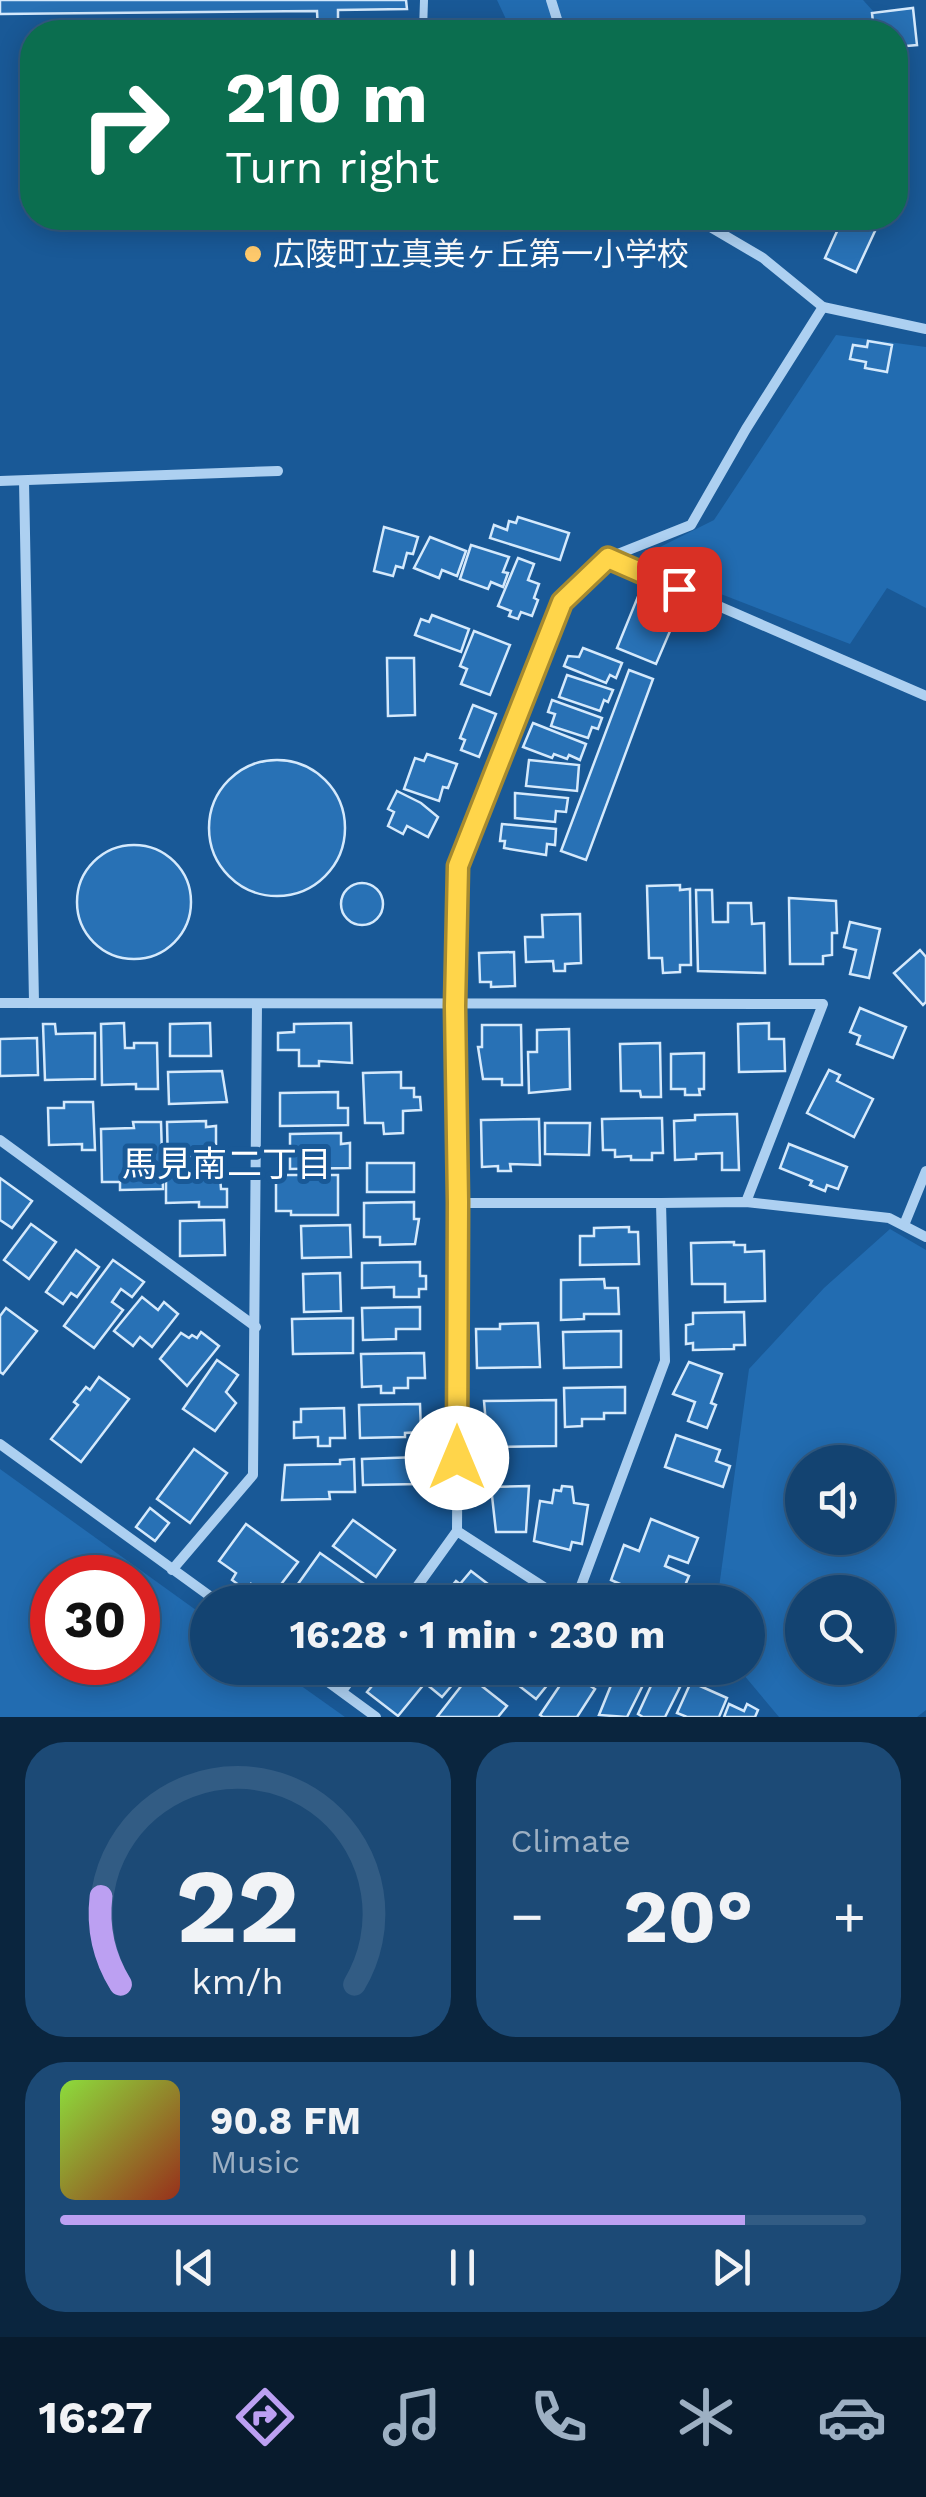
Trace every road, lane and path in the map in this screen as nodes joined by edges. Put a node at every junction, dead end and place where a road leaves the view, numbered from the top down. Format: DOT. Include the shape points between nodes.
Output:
graph roads {
  1 [pos="715,230"];
  2 [pos="823,307"];
  3 [pos="926,329"];
  4 [pos="278,472"];
  5 [pos="0,481"];
  6 [pos="24,481"];
  7 [pos="608,558"];
  8 [pos="926,696"];
  9 [pos="34,1002"];
  10 [pos="0,1003"];
  11 [pos="256,1004"];
  12 [pos="455,1006"];
  13 [pos="0,1140"];
  14 [pos="926,1172"];
  15 [pos="458,1202"];
  16 [pos="661,1202"];
  17 [pos="746,1202"];
  18 [pos="904,1226"];
  19 [pos="926,1237"];
  20 [pos="256,1327"];
  21 [pos="0,1444"];
  22 [pos="456,1531"];
  23 [pos="172,1570"];
  24 [pos="194,1585"];
  25 [pos="418,1585"];
  26 [pos="543,1585"];
  27 [pos="578,1585"];
  28 [pos="333,1685"];
  29 [pos="346,1685"];
  30 [pos="342,1691"];
  31 [pos="376,1717"];
  1 -- 2 [label="street"];
  2 -- 3 [label="street"];
  2 -- 7 [label="street" via="691,526"];
  4 -- 6 [label="street"];
  5 -- 6 [label="street"];
  6 -- 9 [label="street"];
  7 -- 8 [label="street"];
  7 -- 12 [label="street" via="562,602 458,866"];
  9 -- 10 [label="street"];
  9 -- 11 [label="street"];
  11 -- 12 [label="street"];
  11 -- 20 [label="street"];
  12 -- 15 [label="street"];
  12 -- 17 [label="street" via="823,1004"];
  13 -- 20 [label="street"];
  14 -- 18 [label="street"];
  15 -- 16 [label="street"];
  15 -- 22 [label="street"];
  16 -- 17 [label="street"];
  16 -- 27 [label="street" via="665,1361"];
  17 -- 18 [label="street" via="889,1218"];
  18 -- 19 [label="street"];
  20 -- 23 [label="street" via="252,1475"];
  21 -- 23 [label="street"];
  22 -- 25 [label="street"];
  22 -- 26 [label="street"];
  23 -- 24 [label="street"];
  28 -- 30 [label="street"];
  29 -- 30 [label="street"];
  30 -- 31 [label="street"];
}
